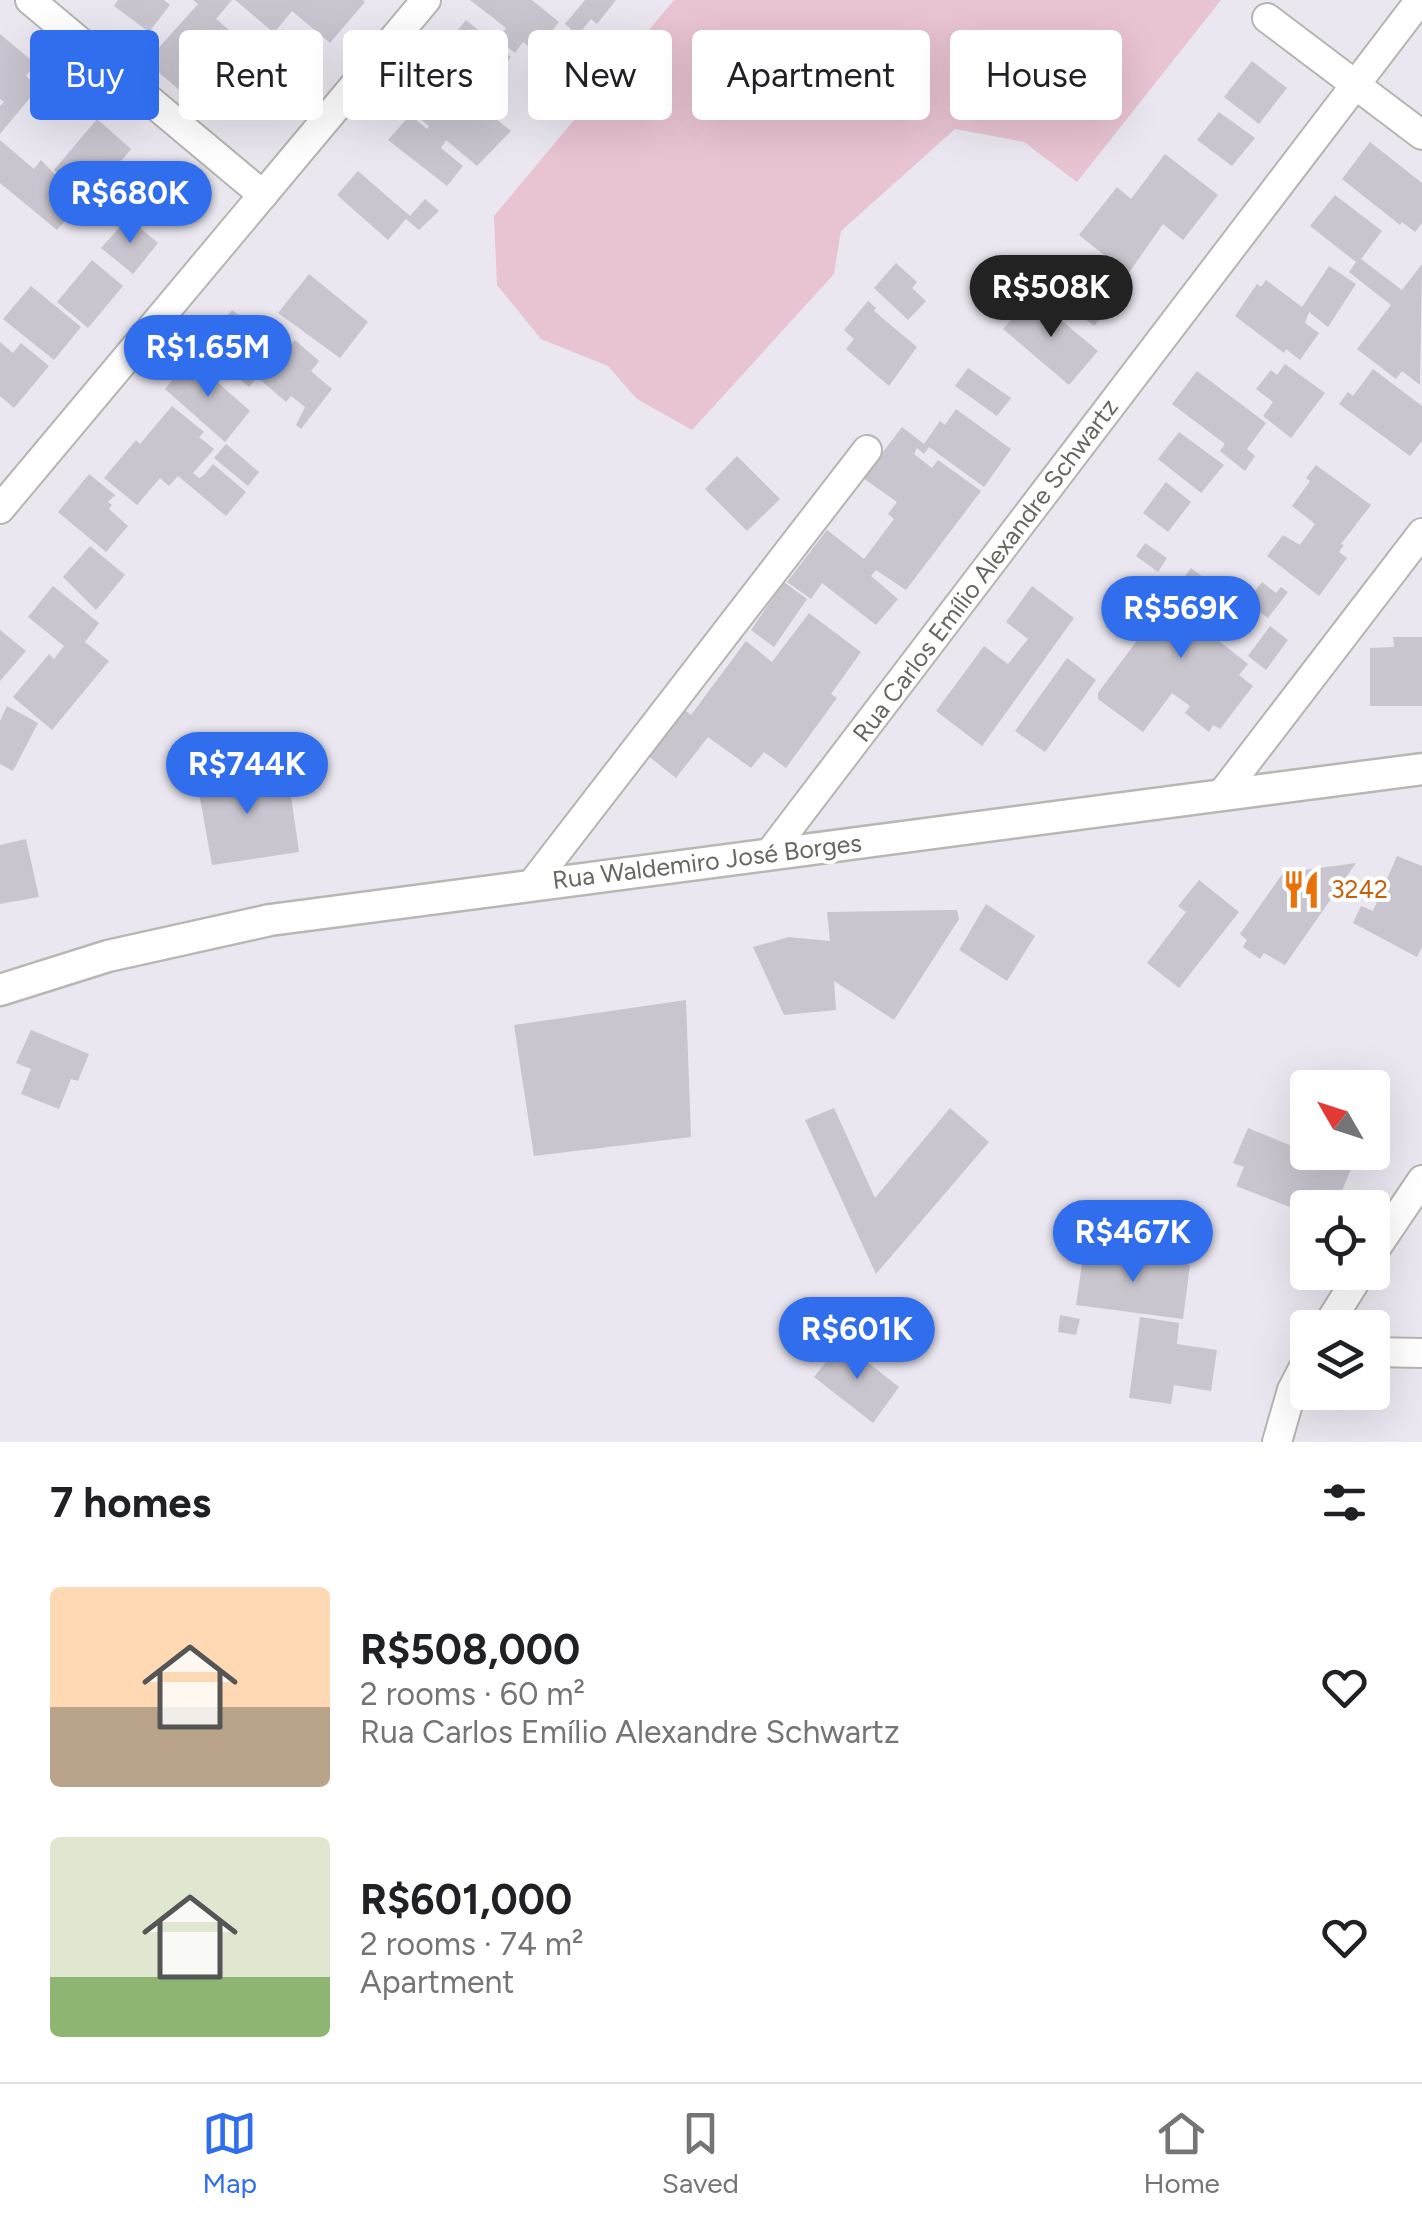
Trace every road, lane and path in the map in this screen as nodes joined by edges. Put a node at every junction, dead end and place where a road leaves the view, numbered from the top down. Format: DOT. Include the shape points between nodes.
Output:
graph roads {
  1 [pos="30,0"];
  2 [pos="426,0"];
  3 [pos="1420,0"];
  4 [pos="1267,18"];
  5 [pos="1355,84"];
  6 [pos="1422,135"];
  7 [pos="263,195"];
  8 [pos="866,450"];
  9 [pos="0,509"];
  10 [pos="1422,533"];
  11 [pos="1422,769"];
  12 [pos="1222,795"];
  13 [pos="769,854"];
  14 [pos="532,884"];
  15 [pos="0,990"];
  16 [pos="1422,1180"];
  17 [pos="1390,1227"];
  18 [pos="1390,1352"];
  19 [pos="1422,1353"];
  20 [pos="1290,1397"];
  21 [pos="1277,1442"];
  1 -- 7 [label="street"];
  2 -- 7 [label="street"];
  3 -- 5 [label="street, Rua Carlos Emílio Alexandre Schwartz"];
  4 -- 5 [label="street"];
  5 -- 6 [label="street"];
  5 -- 13 [label="street, Rua Carlos Emílio Alexandre Schwartz"];
  7 -- 9 [label="street"];
  8 -- 14 [label="street"];
  10 -- 12 [label="street"];
  11 -- 12 [label="main road, Rua Waldemiro José Borges"];
  12 -- 13 [label="main road, Rua Waldemiro José Borges"];
  13 -- 14 [label="main road, Rua Waldemiro José Borges"];
  14 -- 15 [label="main road, Rua Waldemiro José Borges" via="186,936"];
  16 -- 17 [label="street"];
  18 -- 19 [label="street"];
  20 -- 21 [label="street"];
}
